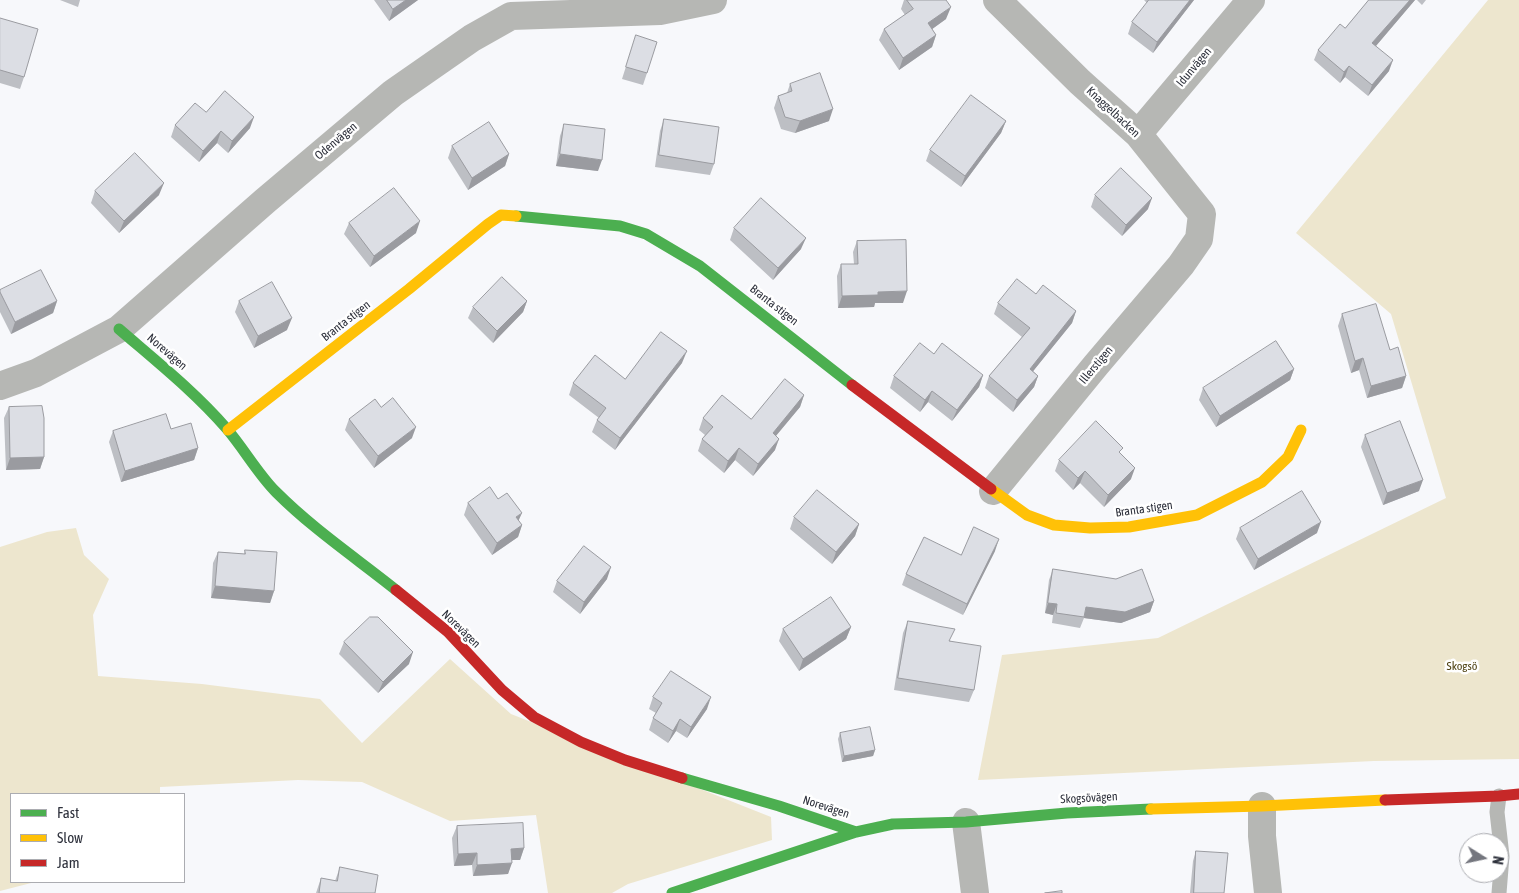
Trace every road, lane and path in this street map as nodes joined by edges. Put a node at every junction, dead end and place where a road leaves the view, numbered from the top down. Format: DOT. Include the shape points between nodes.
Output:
graph roads {
  1 [pos="713,0"];
  2 [pos="997,0"];
  3 [pos="1251,0"];
  4 [pos="510,8"];
  5 [pos="1138,134"];
  6 [pos="1199,239"];
  7 [pos="119,329"];
  8 [pos="0,386"];
  9 [pos="228,430"];
  10 [pos="1301,430"];
  11 [pos="993,491"];
  12 [pos="1519,794"];
  13 [pos="1498,796"];
  14 [pos="1262,806"];
  15 [pos="966,822"];
  16 [pos="856,832"];
  17 [pos="672,893"];
  18 [pos="975,893"];
  19 [pos="1268,893"];
  20 [pos="1499,893"];
  1 -- 4 [label="street, Odenvägen" via="660,11"];
  2 -- 5 [label="street, Knaggelbacken"];
  3 -- 5 [label="street, Idunvägen"];
  4 -- 7 [label="street, Odenvägen" via="393,93"];
  5 -- 6 [label="street, Knaggelbacken" via="1202,214"];
  6 -- 11 [label="street, Illerstigen" via="1182,265"];
  7 -- 8 [label="street, Odenvägen" via="36,373"];
  7 -- 9 [label="street, Norevägen" via="178,380"];
  9 -- 11 [label="street, Branta stigen" via="488,224 501,215 526,216 620,226 646,234 700,266"];
  9 -- 16 [label="street, Norevägen" via="274,490 302,517 448,632 502,690 534,717 581,742 625,760"];
  10 -- 11 [label="street, Branta stigen" via="1288,457 1262,482 1198,515 1129,527 1054,525 1027,515"];
  12 -- 13 [label="street, Skogsövägen"];
  13 -- 14 [label="street, Skogsövägen"];
  13 -- 20 [label="lane" via="1502,856"];
  14 -- 15 [label="street, Skogsövägen" via="1067,813"];
  14 -- 19 [label="street"];
  15 -- 16 [label="street, Skogsövägen" via="893,824"];
  15 -- 18 [label="street"];
  16 -- 17 [label="street, Skogsövägen"];
}
